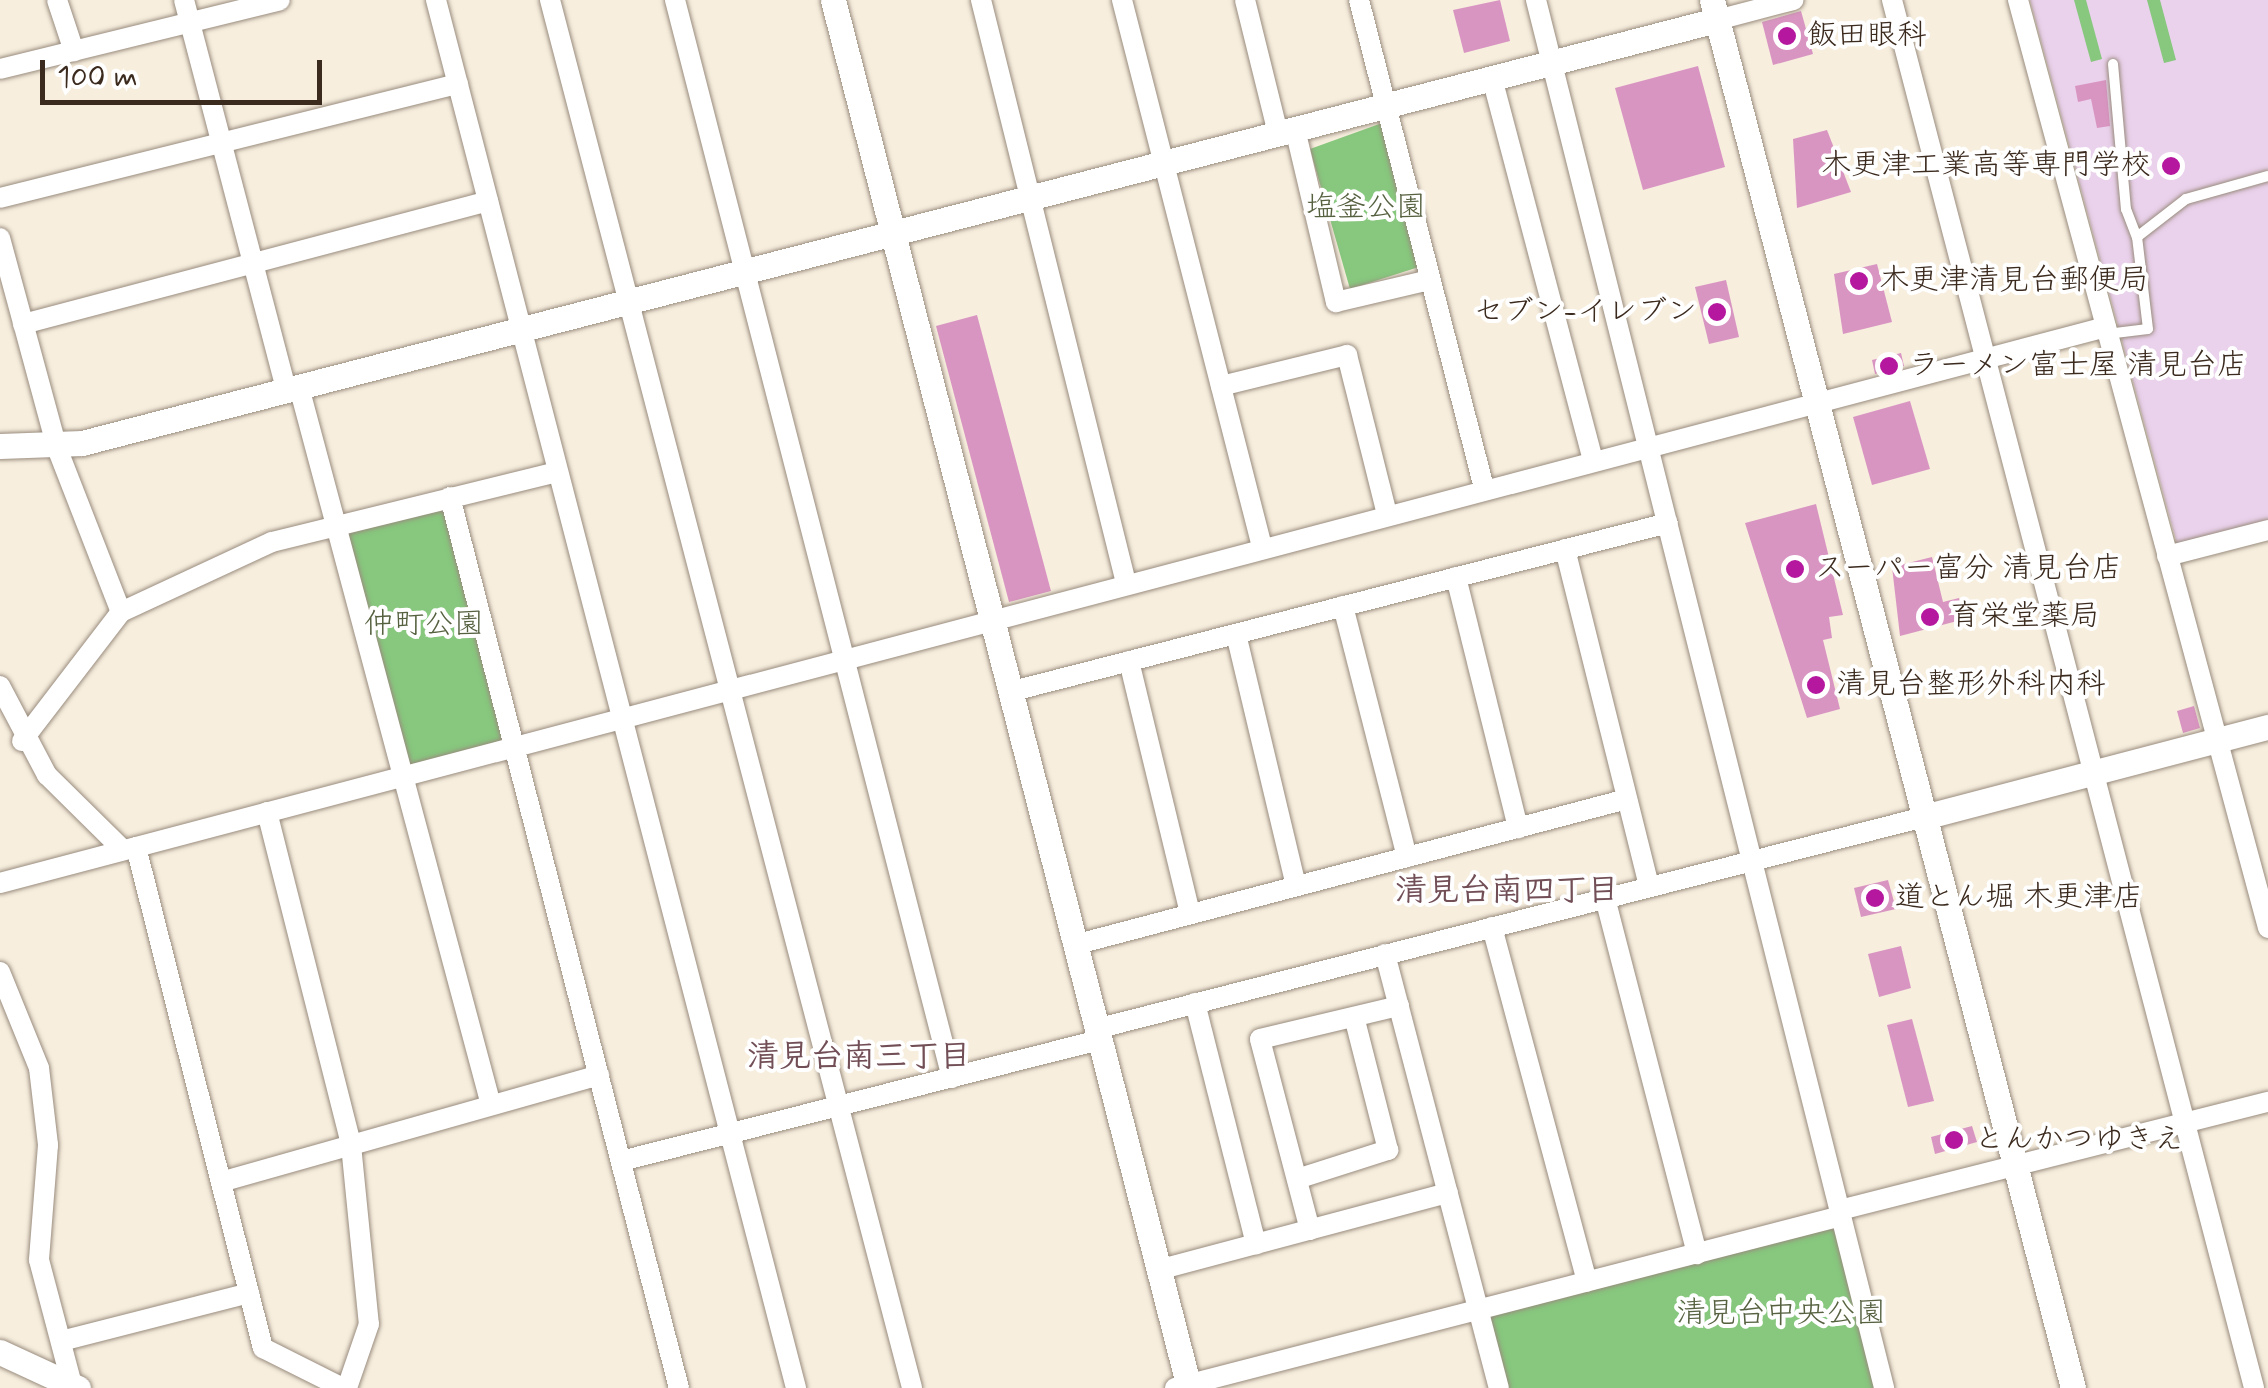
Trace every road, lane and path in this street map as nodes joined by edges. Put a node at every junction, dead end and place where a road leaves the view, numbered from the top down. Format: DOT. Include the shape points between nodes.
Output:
graph roads {
  1 [pos="57,0"];
  2 [pos="184,0"];
  3 [pos="280,0"];
  4 [pos="436,0"];
  5 [pos="550,0"];
  6 [pos="675,0"];
  7 [pos="833,0"];
  8 [pos="981,0"];
  9 [pos="1122,0"];
  10 [pos="1245,0"];
  11 [pos="1359,0"];
  12 [pos="1536,0"];
  13 [pos="1793,0"];
  14 [pos="1892,0"];
  15 [pos="2018,0"];
  16 [pos="1715,10"];
  17 [pos="192,22"];
  18 [pos="74,51"];
  19 [pos="1552,62"];
  20 [pos="2113,64"];
  21 [pos="0,69"];
  22 [pos="1492,78"];
  23 [pos="458,84"];
  24 [pos="1386,105"];
  25 [pos="1287,131"];
  26 [pos="223,142"];
  27 [pos="1164,163"];
  28 [pos="2268,176"];
  29 [pos="1030,197"];
  30 [pos="0,198"];
  31 [pos="488,201"];
  32 [pos="890,234"];
  33 [pos="2137,237"];
  34 [pos="0,238"];
  35 [pos="254,263"];
  36 [pos="743,272"];
  37 [pos="1430,280"];
  38 [pos="628,302"];
  39 [pos="23,324"];
  40 [pos="522,330"];
  41 [pos="2106,330"];
  42 [pos="1985,357"];
  43 [pos="1221,386"];
  44 [pos="293,389"];
  45 [pos="1815,400"];
  46 [pos="1648,444"];
  47 [pos="0,446"];
  48 [pos="57,448"];
  49 [pos="1593,459"];
  50 [pos="558,472"];
  51 [pos="1484,488"];
  52 [pos="450,497"];
  53 [pos="1387,514"];
  54 [pos="1668,523"];
  55 [pos="337,524"];
  56 [pos="2268,530"];
  57 [pos="1262,547"];
  58 [pos="1565,549"];
  59 [pos="2166,556"];
  60 [pos="1456,577"];
  61 [pos="1126,584"];
  62 [pos="1344,606"];
  63 [pos="121,612"];
  64 [pos="990,620"];
  65 [pos="1236,634"];
  66 [pos="843,658"];
  67 [pos="1129,661"];
  68 [pos="0,686"];
  69 [pos="730,688"];
  70 [pos="1009,692"];
  71 [pos="622,717"];
  72 [pos="2268,728"];
  73 [pos="22,741"];
  74 [pos="2215,741"];
  75 [pos="514,746"];
  76 [pos="2093,772"];
  77 [pos="402,776"];
  78 [pos="1627,799"];
  79 [pos="267,812"];
  80 [pos="1924,816"];
  81 [pos="1518,828"];
  82 [pos="130,848"];
  83 [pos="1408,857"];
  84 [pos="1752,860"];
  85 [pos="0,883"];
  86 [pos="1296,886"];
  87 [pos="1649,887"];
  88 [pos="1605,898"];
  89 [pos="1190,914"];
  90 [pos="1492,927"];
  91 [pos="2268,928"];
  92 [pos="1074,944"];
  93 [pos="1385,954"];
  94 [pos="0,972"];
  95 [pos="1196,1003"];
  96 [pos="1399,1006"];
  97 [pos="1354,1017"];
  98 [pos="1098,1034"];
  99 [pos="599,1076"];
  100 [pos="952,1078"];
  101 [pos="491,1105"];
  102 [pos="839,1106"];
  103 [pos="2267,1107"];
  104 [pos="2185,1122"];
  105 [pos="730,1134"];
  106 [pos="351,1145"];
  107 [pos="621,1161"];
  108 [pos="2015,1164"];
  109 [pos="1297,1179"];
  110 [pos="220,1182"];
  111 [pos="1448,1193"];
  112 [pos="1840,1213"];
  113 [pos="1310,1230"];
  114 [pos="1256,1244"];
  115 [pos="1697,1254"];
  116 [pos="1158,1270"];
  117 [pos="1587,1282"];
  118 [pos="248,1294"];
  119 [pos="1478,1310"];
  120 [pos="65,1340"];
  121 [pos="0,1352"];
  122 [pos="75,1387"];
  123 [pos="1184,1387"];
  124 [pos="345,1388"];
  125 [pos="680,1388"];
  126 [pos="796,1388"];
  127 [pos="912,1388"];
  128 [pos="1499,1388"];
  129 [pos="1884,1388"];
  130 [pos="2073,1388"];
  131 [pos="2254,1388"];
  1 -- 18 [label="street"];
  2 -- 17 [label="street"];
  3 -- 17 [label="street"];
  4 -- 23 [label="street"];
  5 -- 38 [label="street"];
  6 -- 36 [label="street"];
  7 -- 32 [label="street"];
  8 -- 29 [label="street"];
  9 -- 27 [label="street"];
  10 -- 25 [label="street"];
  11 -- 24 [label="street"];
  12 -- 19 [label="street"];
  13 -- 16 [label="street"];
  14 -- 42 [label="street"];
  15 -- 41 [label="street"];
  16 -- 19 [label="street"];
  16 -- 45 [label="street"];
  17 -- 18 [label="street"];
  17 -- 26 [label="street"];
  18 -- 21 [label="street"];
  19 -- 22 [label="street"];
  19 -- 46 [label="street"];
  20 -- 33 [label="lane"];
  22 -- 24 [label="street"];
  22 -- 49 [label="street"];
  23 -- 26 [label="street"];
  23 -- 31 [label="street"];
  24 -- 25 [label="street"];
  24 -- 37 [label="street"];
  25 -- 27 [label="street"];
  25 -- 37 [label="street" via="1336,302"];
  26 -- 30 [label="street"];
  26 -- 35 [label="street"];
  27 -- 29 [label="street"];
  27 -- 43 [label="street"];
  28 -- 33 [label="lane" via="2186,199"];
  29 -- 32 [label="street"];
  29 -- 61 [label="street"];
  31 -- 35 [label="street"];
  31 -- 40 [label="street"];
  32 -- 36 [label="street"];
  32 -- 64 [label="street"];
  33 -- 41 [label="lane" via="2148,329"];
  34 -- 39 [label="street"];
  35 -- 39 [label="street"];
  35 -- 44 [label="street"];
  36 -- 38 [label="street"];
  36 -- 66 [label="street"];
  37 -- 51 [label="street"];
  38 -- 40 [label="street"];
  38 -- 69 [label="street"];
  39 -- 48 [label="street"];
  40 -- 44 [label="street"];
  40 -- 50 [label="street"];
  41 -- 42 [label="street"];
  41 -- 59 [label="street"];
  42 -- 45 [label="street"];
  42 -- 76 [label="street"];
  43 -- 53 [label="street" via="1346,355"];
  43 -- 57 [label="street"];
  44 -- 48 [label="street"];
  44 -- 55 [label="street"];
  45 -- 46 [label="street"];
  45 -- 80 [label="street"];
  46 -- 49 [label="street"];
  46 -- 54 [label="street"];
  47 -- 48 [label="street"];
  48 -- 63 [label="street"];
  49 -- 51 [label="street"];
  50 -- 52 [label="street"];
  50 -- 71 [label="street"];
  51 -- 53 [label="street"];
  52 -- 55 [label="street"];
  52 -- 75 [label="street"];
  53 -- 57 [label="street"];
  54 -- 58 [label="street"];
  54 -- 84 [label="street"];
  55 -- 63 [label="street" via="272,542"];
  55 -- 77 [label="street"];
  56 -- 59 [label="street"];
  57 -- 61 [label="street"];
  58 -- 60 [label="street"];
  58 -- 78 [label="street"];
  59 -- 74 [label="street"];
  60 -- 62 [label="street"];
  60 -- 81 [label="street"];
  61 -- 64 [label="street"];
  62 -- 65 [label="street"];
  62 -- 83 [label="street"];
  63 -- 73 [label="street"];
  64 -- 66 [label="street"];
  64 -- 70 [label="street"];
  65 -- 67 [label="street"];
  65 -- 86 [label="street"];
  66 -- 69 [label="street"];
  66 -- 100 [label="street"];
  67 -- 70 [label="street"];
  67 -- 89 [label="street"];
  68 -- 73 [label="street"];
  69 -- 71 [label="street"];
  69 -- 102 [label="street"];
  70 -- 92 [label="street"];
  71 -- 75 [label="street"];
  71 -- 105 [label="street"];
  72 -- 74 [label="street"];
  73 -- 82 [label="street"];
  74 -- 76 [label="street"];
  74 -- 91 [label="street"];
  75 -- 77 [label="street"];
  75 -- 99 [label="street"];
  76 -- 80 [label="street"];
  76 -- 104 [label="street"];
  77 -- 79 [label="street"];
  77 -- 101 [label="street"];
  78 -- 81 [label="street"];
  78 -- 87 [label="street"];
  79 -- 82 [label="street"];
  79 -- 106 [label="street"];
  80 -- 84 [label="street"];
  80 -- 108 [label="street"];
  81 -- 83 [label="street"];
  82 -- 85 [label="street"];
  82 -- 110 [label="street"];
  83 -- 86 [label="street"];
  84 -- 87 [label="street"];
  84 -- 112 [label="street"];
  86 -- 89 [label="street"];
  87 -- 88 [label="street"];
  88 -- 90 [label="street"];
  88 -- 115 [label="street"];
  89 -- 92 [label="street"];
  90 -- 93 [label="street"];
  90 -- 117 [label="street"];
  92 -- 98 [label="street"];
  93 -- 95 [label="street"];
  93 -- 96 [label="street"];
  94 -- 120 [label="street" via="39,1068 48,1146 39,1260"];
  95 -- 98 [label="street"];
  95 -- 114 [label="street"];
  96 -- 97 [label="street"];
  96 -- 111 [label="street"];
  97 -- 109 [label="street" via="1388,1150"];
  97 -- 109 [label="street" via="1260,1039"];
  98 -- 100 [label="street"];
  98 -- 116 [label="street"];
  99 -- 101 [label="street"];
  99 -- 107 [label="street"];
  100 -- 102 [label="street"];
  101 -- 106 [label="street"];
  102 -- 105 [label="street"];
  102 -- 127 [label="street"];
  103 -- 104 [label="street"];
  104 -- 108 [label="street"];
  104 -- 131 [label="street"];
  105 -- 107 [label="street"];
  105 -- 126 [label="street"];
  106 -- 110 [label="street"];
  106 -- 124 [label="street" via="370,1324"];
  107 -- 125 [label="street"];
  108 -- 112 [label="street"];
  108 -- 130 [label="street"];
  109 -- 113 [label="street"];
  110 -- 118 [label="street"];
  111 -- 113 [label="street"];
  111 -- 119 [label="street"];
  112 -- 115 [label="street"];
  112 -- 129 [label="street"];
  113 -- 114 [label="street"];
  114 -- 116 [label="street"];
  115 -- 117 [label="street"];
  116 -- 123 [label="street"];
  117 -- 119 [label="street"];
  118 -- 120 [label="street"];
  118 -- 124 [label="street" via="263,1348"];
  119 -- 123 [label="street"];
  119 -- 128 [label="street"];
  120 -- 122 [label="street"];
  121 -- 122 [label="street"];
}
